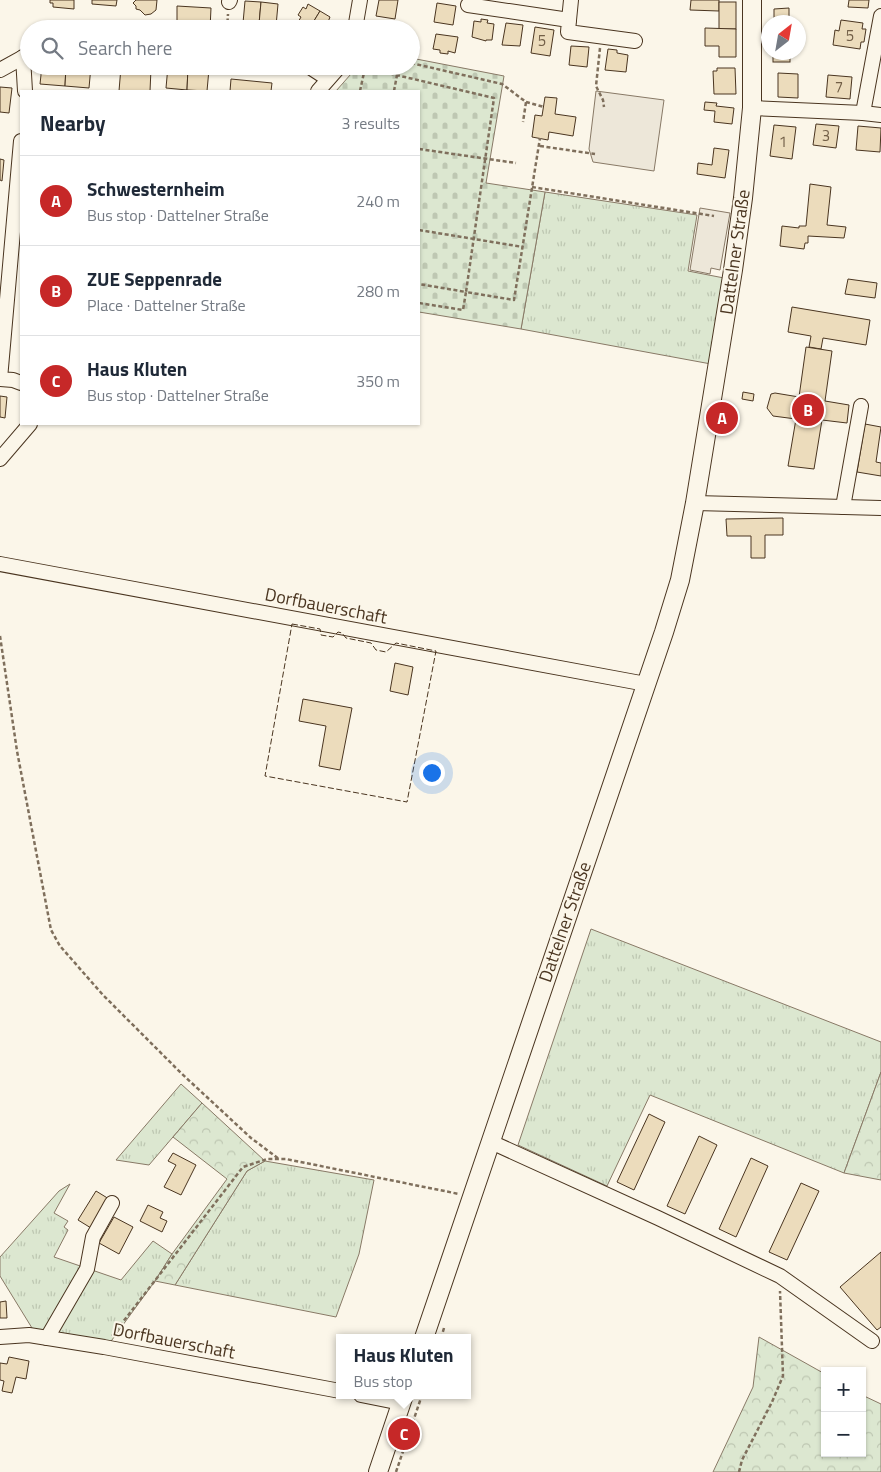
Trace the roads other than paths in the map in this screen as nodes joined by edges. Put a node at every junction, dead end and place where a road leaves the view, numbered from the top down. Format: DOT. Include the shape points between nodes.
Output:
graph roads {
  1 [pos="360,0"];
  2 [pos="571,0"];
  3 [pos="752,0"];
  4 [pos="468,5"];
  5 [pos="881,16"];
  6 [pos="357,20"];
  7 [pos="568,20"];
  8 [pos="634,41"];
  9 [pos="20,59"];
  10 [pos="0,70"];
  11 [pos="25,75"];
  12 [pos="322,75"];
  13 [pos="332,75"];
  14 [pos="328,79"];
  15 [pos="25,90"];
  16 [pos="319,90"];
  17 [pos="752,108"];
  18 [pos="863,113"];
  19 [pos="881,115"];
  20 [pos="20,180"];
  21 [pos="16,247"];
  22 [pos="0,379"];
  23 [pos="20,383"];
  24 [pos="862,406"];
  25 [pos="29,425"];
  26 [pos="0,459"];
  27 [pos="695,503"];
  28 [pos="843,507"];
  29 [pos="881,508"];
  30 [pos="0,564"];
  31 [pos="646,684"];
  32 [pos="491,1142"];
  33 [pos="112,1202"];
  34 [pos="425,1334"];
  35 [pos="0,1337"];
  36 [pos="48,1338"];
  37 [pos="872,1341"];
  38 [pos="336,1390"];
  39 [pos="402,1399"];
  40 [pos="378,1472"];
  1 -- 6 [label="street"];
  2 -- 7 [label="street"];
  3 -- 17 [label="main road, Dattelner Straße"];
  4 -- 7 [label="street"];
  5 -- 18 [label="street"];
  7 -- 8 [label="street" via="568,32"];
  9 -- 10 [label="street"];
  11 -- 15 [label="street"];
  12 -- 14 [label="street"];
  13 -- 14 [label="street"];
  14 -- 16 [label="street"];
  17 -- 18 [label="street"];
  17 -- 27 [label="main road, Dattelner Straße" via="733,270"];
  18 -- 19 [label="street"];
  20 -- 21 [label="street"];
  21 -- 22 [label="street"];
  22 -- 23 [label="street"];
  24 -- 28 [label="street"];
  25 -- 26 [label="street"];
  27 -- 28 [label="street"];
  27 -- 31 [label="main road, Dattelner Straße" via="680,580"];
  28 -- 29 [label="street"];
  30 -- 31 [label="street, Dorfbauerschaft"];
  31 -- 32 [label="main road, Dattelner Straße"];
  32 -- 34 [label="main road, Dattelner Straße"];
  32 -- 37 [label="street" via="780,1276"];
  33 -- 36 [label="street" via="93,1237 87,1269"];
  35 -- 36 [label="street, Dorfbauerschaft" via="29,1335"];
  36 -- 38 [label="street, Dorfbauerschaft"];
  39 -- 40 [label="main road"];
}
